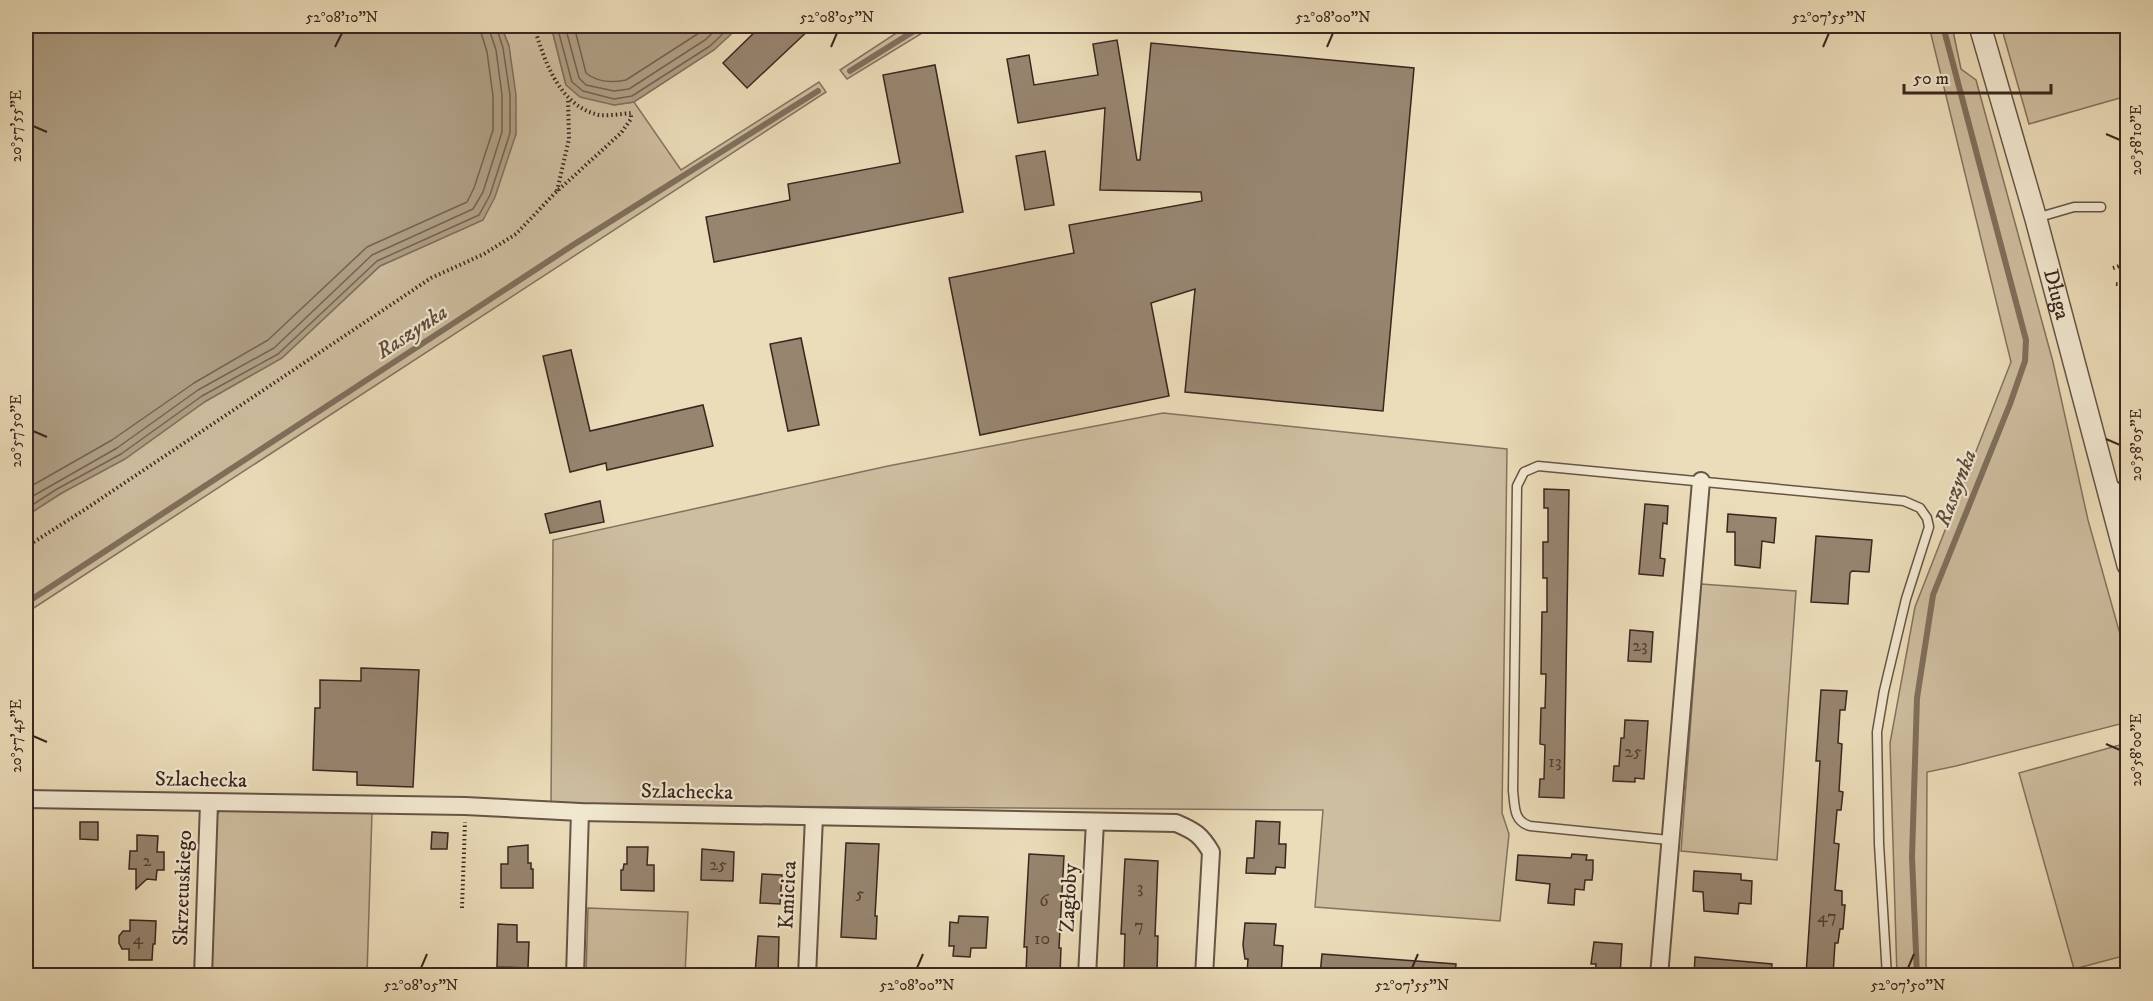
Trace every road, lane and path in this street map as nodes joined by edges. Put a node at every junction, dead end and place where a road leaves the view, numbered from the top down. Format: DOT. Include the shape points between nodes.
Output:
graph roads {
  1 [pos="534,26"];
  2 [pos="1980,26"];
  3 [pos="568,98"];
  4 [pos="557,191"];
  5 [pos="2101,207"];
  6 [pos="2036,219"];
  7 [pos="2127,266"];
  8 [pos="2113,268"];
  9 [pos="2116,284"];
  10 [pos="2127,285"];
  11 [pos="1701,481"];
  12 [pos="2106,484"];
  13 [pos="2127,502"];
  14 [pos="26,547"];
  15 [pos="2127,564"];
  16 [pos="26,799"];
  17 [pos="209,803"];
  18 [pos="465,806"];
  19 [pos="580,812"];
  20 [pos="814,817"];
  21 [pos="1095,822"];
  22 [pos="1669,840"];
  23 [pos="462,908"];
  24 [pos="203,975"];
  25 [pos="575,975"];
  26 [pos="807,975"];
  27 [pos="1087,975"];
  28 [pos="1204,975"];
  29 [pos="1659,975"];
  30 [pos="1887,975"];
  1 -- 3 [label="path" via="558,86"];
  2 -- 6 [label="street, Długa"];
  3 -- 4 [label="path" via="569,140"];
  3 -- 4 [label="path" via="600,115 632,113 621,133"];
  4 -- 14 [label="path" via="516,234 484,255 422,284"];
  5 -- 6 [label="lane" via="2074,207"];
  6 -- 12 [label="street, Długa"];
  7 -- 8 [label="path"];
  9 -- 10 [label="path"];
  11 -- 22 [label="street"];
  11 -- 22 [label="lane" via="1538,466 1524,472 1517,486 1513,791 1516,816 1522,824 1530,826"];
  11 -- 30 [label="lane" via="1904,501 1920,508 1927,518 1929,527 1906,599 1877,732"];
  12 -- 13 [label="street"];
  12 -- 15 [label="street, Długa"];
  16 -- 17 [label="street, Szlachecka"];
  17 -- 18 [label="street, Szlachecka"];
  17 -- 24 [label="street, Skrzetuskiego"];
  18 -- 19 [label="street, Szlachecka"];
  18 -- 23 [label="path"];
  19 -- 20 [label="street, Szlachecka"];
  19 -- 25 [label="street"];
  20 -- 21 [label="street, Szlachecka"];
  20 -- 26 [label="street, Kmicica"];
  21 -- 27 [label="street, Zagłoby"];
  21 -- 28 [label="street, Szlachecka" via="1176,823 1203,838 1212,859"];
  22 -- 29 [label="street"];
}
